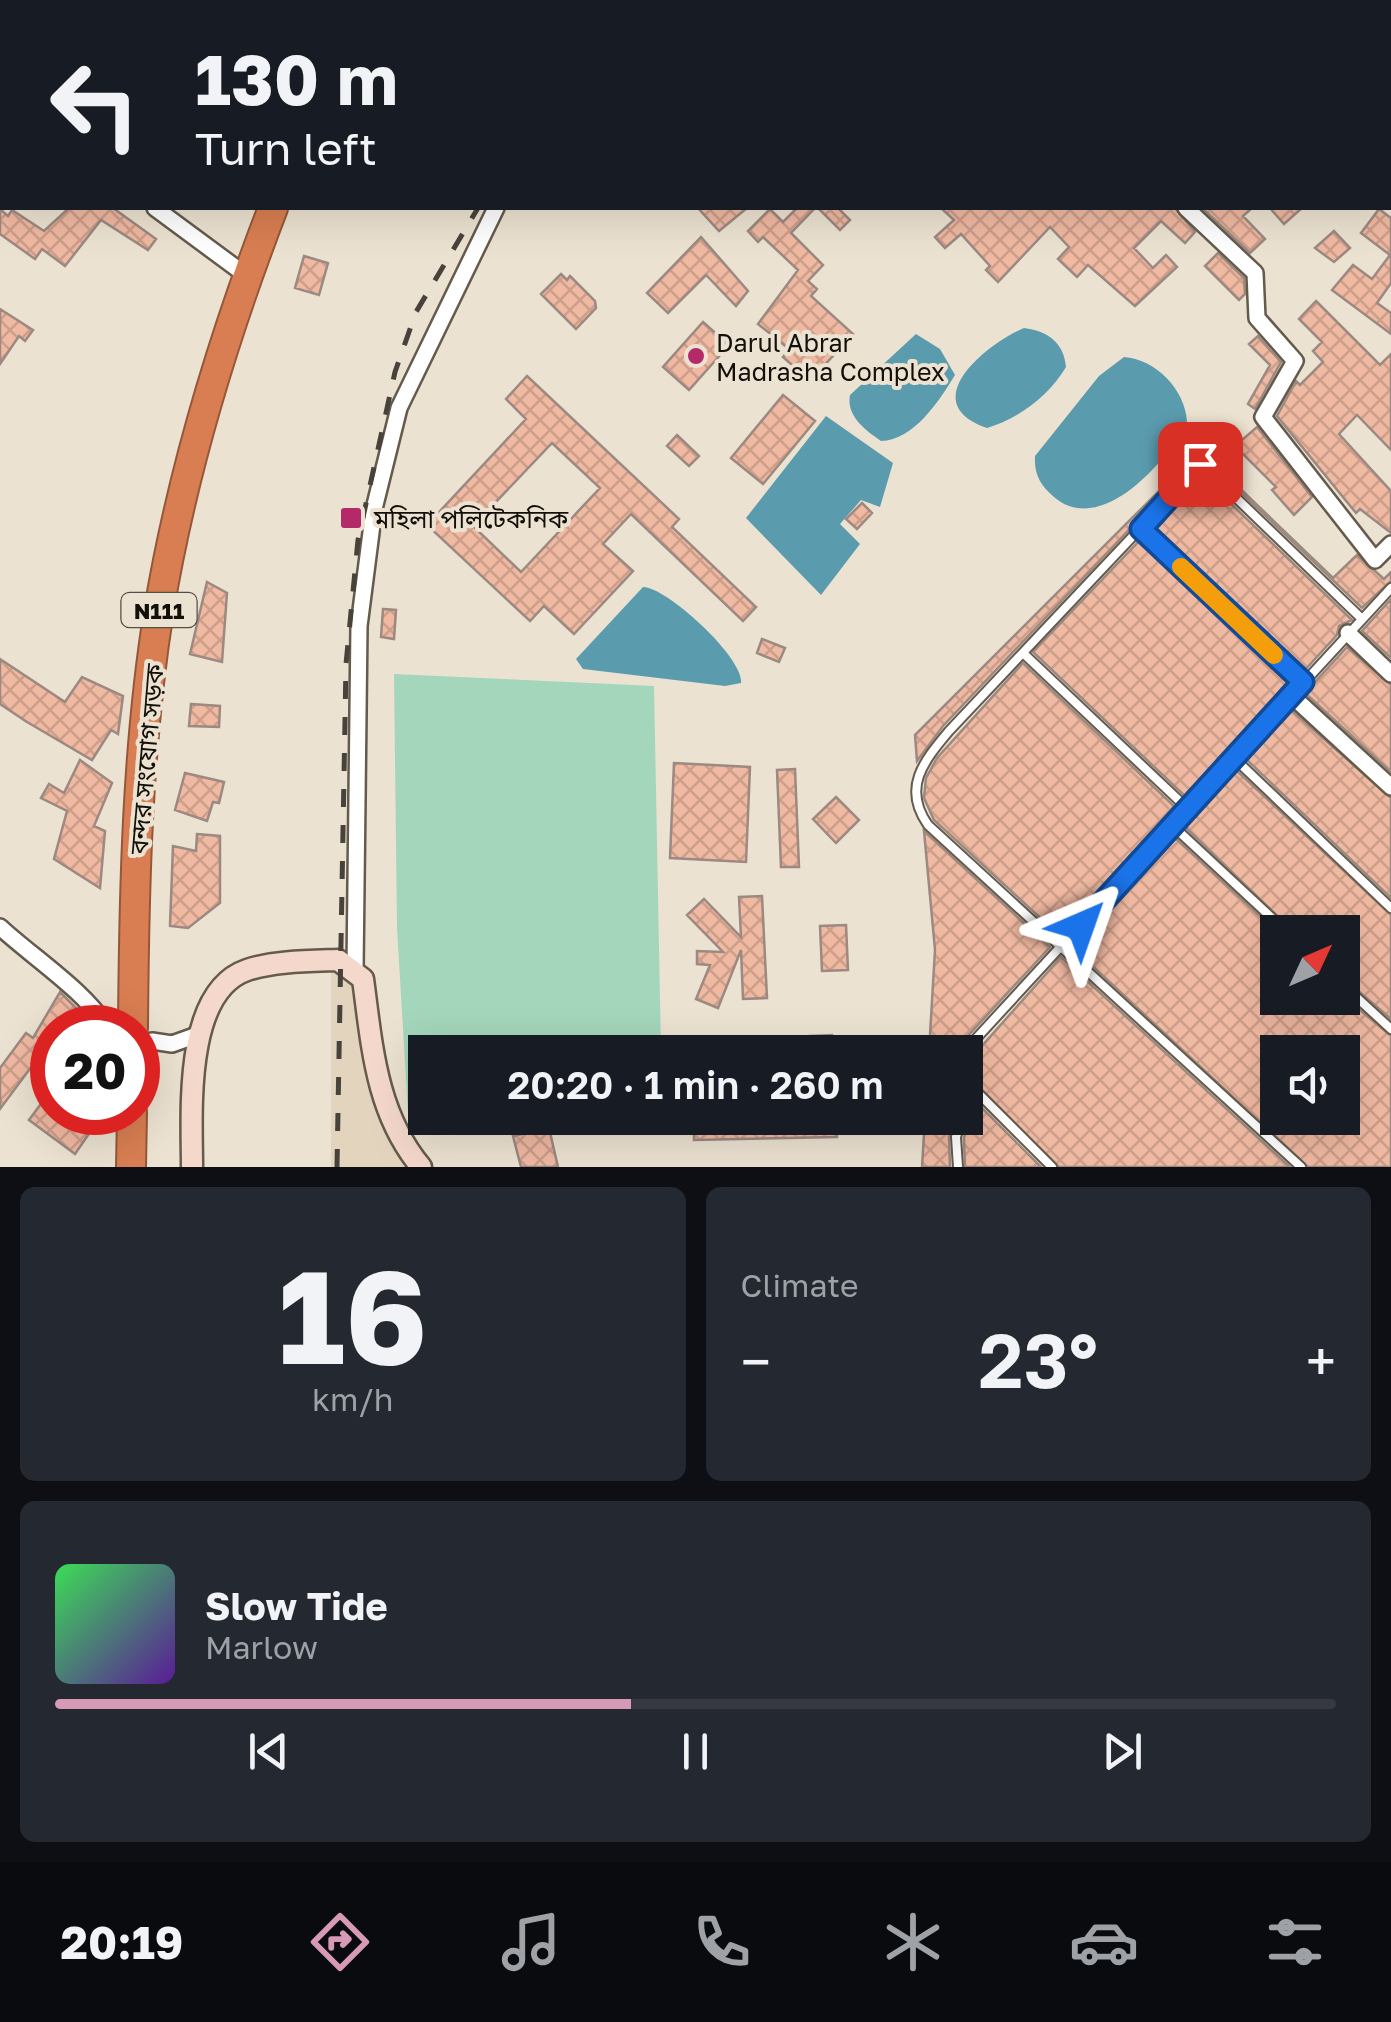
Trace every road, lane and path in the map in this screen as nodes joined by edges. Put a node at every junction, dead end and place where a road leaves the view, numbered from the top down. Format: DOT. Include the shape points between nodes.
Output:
graph roads {
  1 [pos="158,210"];
  2 [pos="272,210"];
  3 [pos="495,210"];
  4 [pos="1188,210"];
  5 [pos="247,276"];
  6 [pos="1141,529"];
  7 [pos="1391,544"];
  8 [pos="1391,588"];
  9 [pos="1362,618"];
  10 [pos="1348,633"];
  11 [pos="1023,653"];
  12 [pos="1391,674"];
  13 [pos="1303,682"];
  14 [pos="1292,695"];
  15 [pos="1234,758"];
  16 [pos="1391,787"];
  17 [pos="1189,810"];
  18 [pos="1174,827"];
  19 [pos="1391,908"];
  20 [pos="1269,915"];
  21 [pos="0,927"];
  22 [pos="1061,948"];
  23 [pos="355,970"];
  24 [pos="1360,1001"];
  25 [pos="95,1005"];
  26 [pos="142,1005"];
  27 [pos="1391,1029"];
  28 [pos="200,1034"];
  29 [pos="979,1035"];
  30 [pos="160,1040"];
  31 [pos="983,1099"];
  32 [pos="132,1135"];
  33 [pos="957,1135"];
  34 [pos="131,1167"];
  35 [pos="192,1167"];
  36 [pos="420,1167"];
  37 [pos="958,1167"];
  38 [pos="1052,1167"];
  39 [pos="1301,1167"];
  1 -- 5 [label="street"];
  2 -- 5 [label="highway, বন্দর সংযোগ সড়ক / N111"];
  3 -- 23 [label="street" via="398,408 374,509 358,643"];
  4 -- 7 [label="street" via="1255,273 1256,318 1295,361 1264,417 1375,560"];
  5 -- 26 [label="highway, বন্দর সংযোগ সড়ক / N111" via="198,428 159,612 144,738"];
  6 -- 9 [label="lane" via="1200,464"];
  6 -- 11 [label="lane"];
  6 -- 13 [label="lane"];
  8 -- 9 [label="lane"];
  9 -- 10 [label="lane"];
  10 -- 12 [label="street"];
  10 -- 13 [label="lane"];
  11 -- 17 [label="lane"];
  11 -- 22 [label="lane" via="931,752 913,791 928,825"];
  13 -- 14 [label="lane"];
  14 -- 15 [label="lane"];
  14 -- 16 [label="street"];
  15 -- 17 [label="lane"];
  15 -- 19 [label="lane"];
  17 -- 18 [label="lane"];
  18 -- 20 [label="lane"];
  18 -- 22 [label="lane"];
  21 -- 25 [label="street"];
  22 -- 29 [label="lane"];
  22 -- 39 [label="lane"];
  23 -- 28 [label="street" via="338,960 247,970 222,986"];
  23 -- 36 [label="street" via="363,979 386,1108"];
  24 -- 27 [label="lane"];
  28 -- 30 [label="street" via="172,1044"];
  28 -- 35 [label="street"];
  31 -- 38 [label="lane"];
  32 -- 34 [label="highway"];
  33 -- 37 [label="lane"];
}
